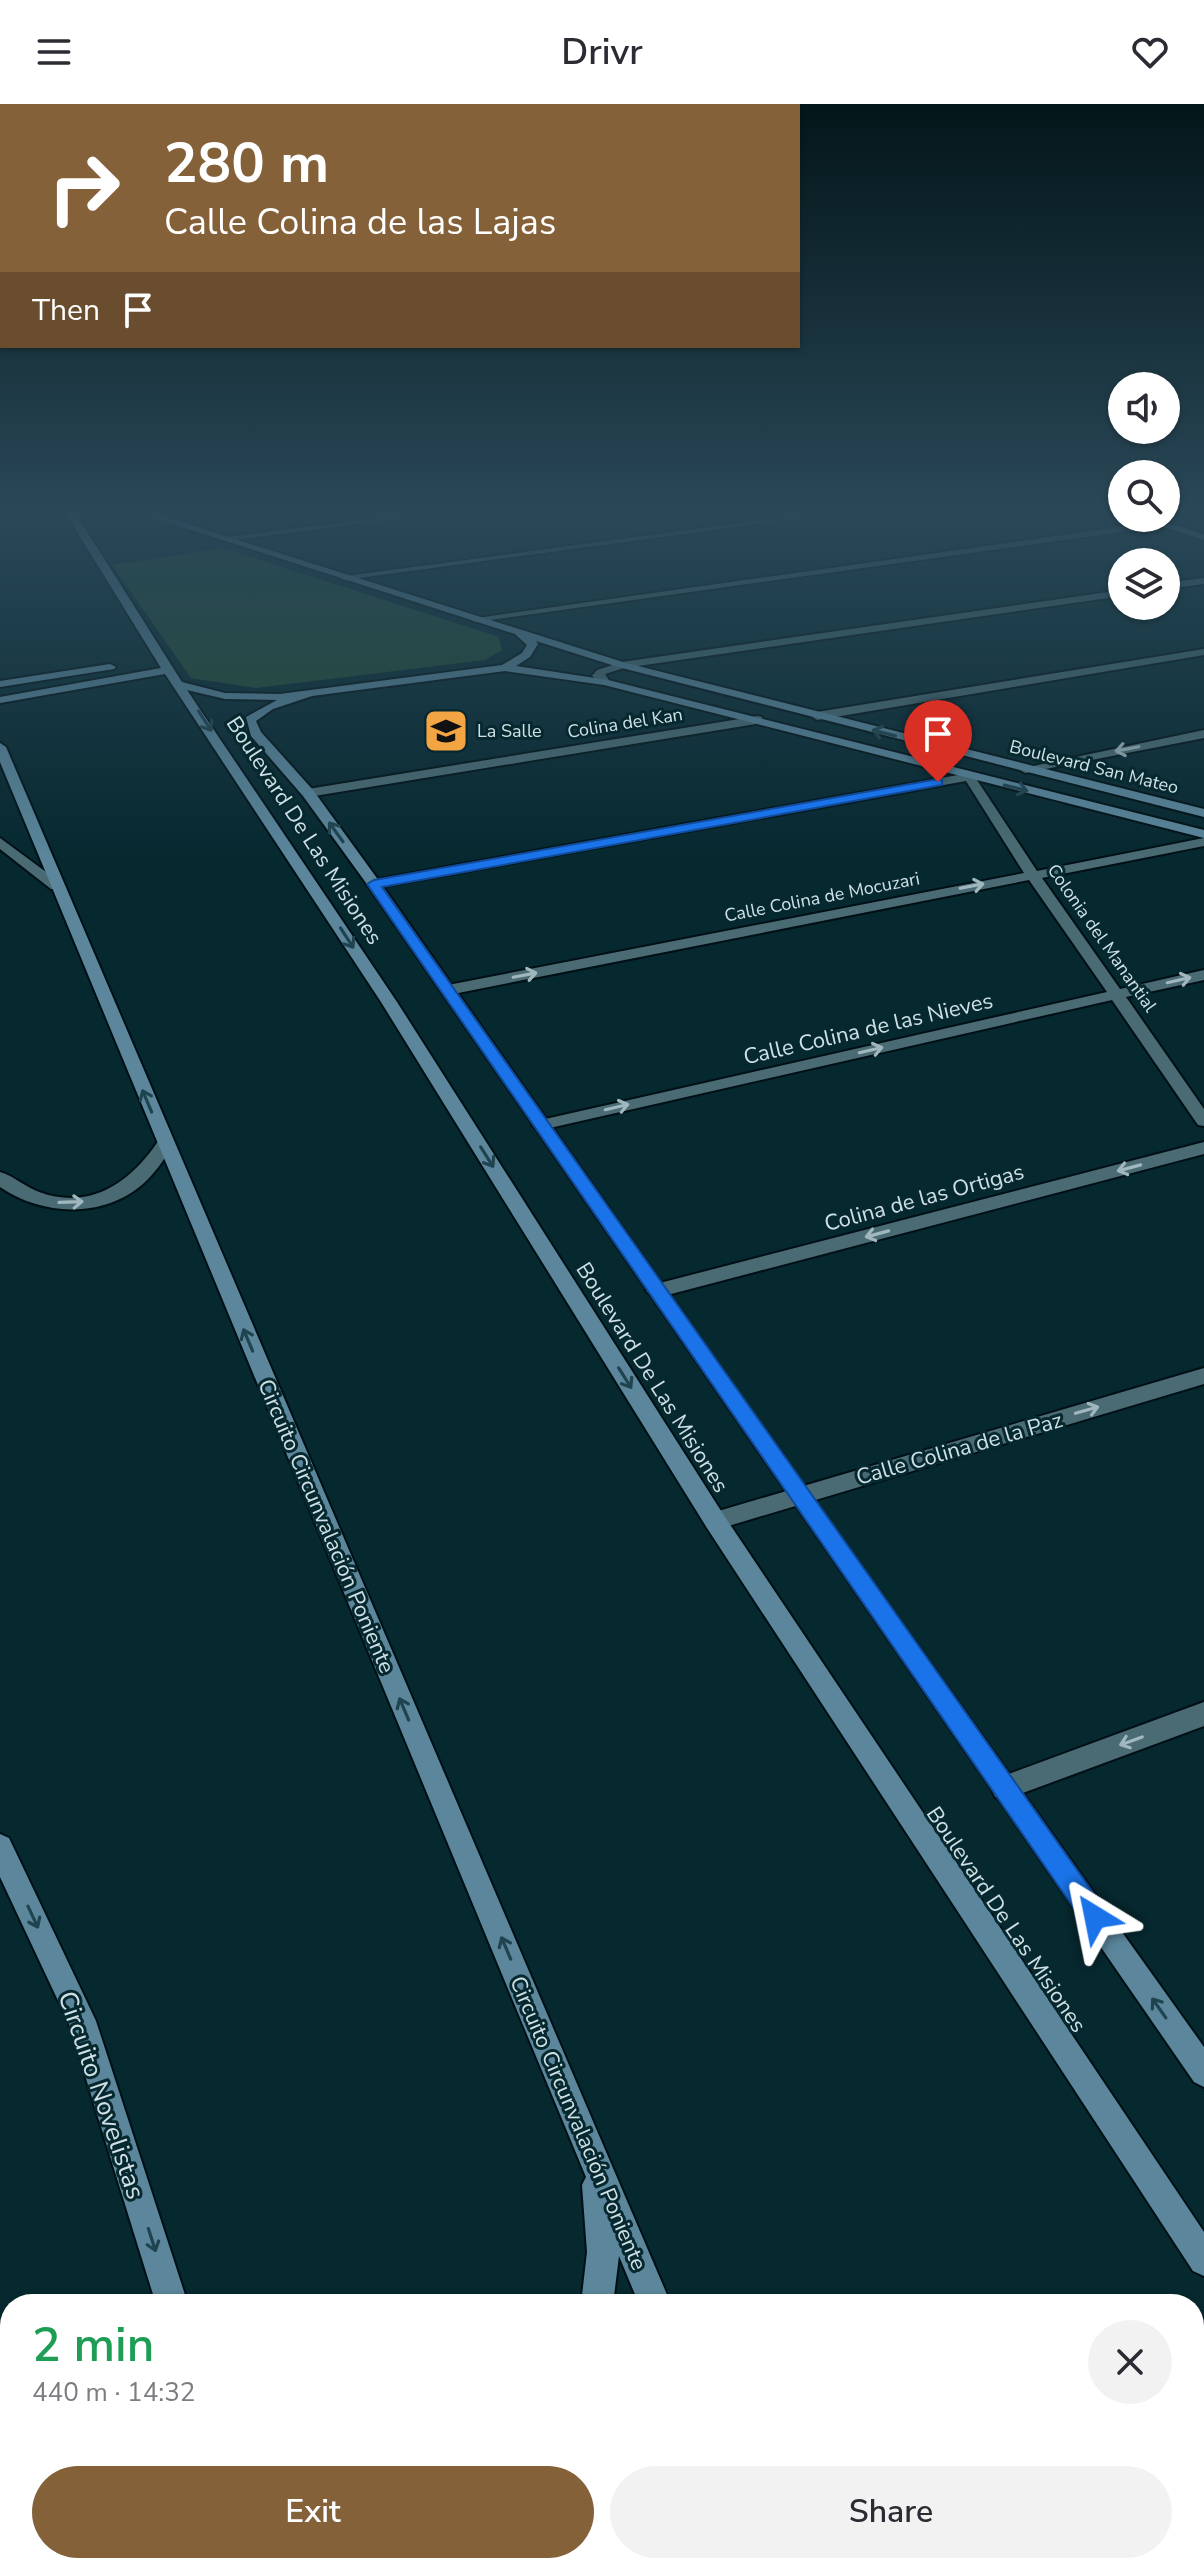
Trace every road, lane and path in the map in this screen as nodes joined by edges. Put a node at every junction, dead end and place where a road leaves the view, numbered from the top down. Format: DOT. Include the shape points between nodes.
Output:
graph roads {
  1 [pos="144,629"];
  2 [pos="504,629"];
  3 [pos="870,629"];
  4 [pos="520,635"];
  5 [pos="1204,652"];
  6 [pos="622,665"];
  7 [pos="505,668"];
  8 [pos="171,671"];
  9 [pos="604,682"];
  10 [pos="0,684"];
  11 [pos="308,694"];
  12 [pos="0,700"];
  13 [pos="817,716"];
  14 [pos="758,720"];
  15 [pos="1204,734"];
  16 [pos="0,747"];
  17 [pos="1025,769"];
  18 [pos="969,777"];
  19 [pos="0,788"];
  20 [pos="308,793"];
  21 [pos="22,805"];
  22 [pos="1204,813"];
  23 [pos="1204,834"];
  24 [pos="0,842"];
  25 [pos="1204,842"];
  26 [pos="1032,874"];
  27 [pos="374,884"];
  28 [pos="56,886"];
  29 [pos="1204,975"];
  30 [pos="448,990"];
  31 [pos="1117,994"];
  32 [pos="1204,1121"];
  33 [pos="541,1125"];
  34 [pos="165,1144"];
  35 [pos="1204,1148"];
  36 [pos="0,1178"];
  37 [pos="656,1291"];
  38 [pos="1204,1376"];
  39 [pos="798,1495"];
  40 [pos="715,1521"];
  41 [pos="1204,1714"];
  42 [pos="1004,1788"];
  43 [pos="0,1847"];
  44 [pos="1204,2072"];
  45 [pos="592,2153"];
  46 [pos="1204,2260"];
  47 [pos="169,2294"];
  48 [pos="598,2294"];
  49 [pos="651,2294"];
  1 -- 8 [label="street, Boulevard De Las Misiones"];
  2 -- 4 [label="street, Boulevard San Mateo"];
  3 -- 6 [label="street"];
  4 -- 6 [label="street, Boulevard San Mateo"];
  4 -- 7 [label="street" via="533,644 531,650"];
  5 -- 13 [label="street"];
  6 -- 9 [label="street" via="601,672 598,676"];
  6 -- 13 [label="street, Boulevard San Mateo"];
  7 -- 9 [label="street, Boulevard San Mateo"];
  7 -- 11 [label="street, Boulevard San Mateo"];
  8 -- 10 [label="street"];
  8 -- 11 [label="street" via="201,692 251,698"];
  8 -- 12 [label="street"];
  8 -- 40 [label="street, Boulevard De Las Misiones, one-way" via="389,1002"];
  9 -- 14 [label="street, Boulevard San Mateo"];
  11 -- 20 [label="street, Boulevard De Las Misiones" via="269,707 250,720 255,733"];
  17 -- 13 [label="street, Boulevard San Mateo, one-way"];
  14 -- 18 [label="street, Boulevard San Mateo"];
  14 -- 20 [label="street, Colina del Kan"];
  15 -- 17 [label="street, one-way"];
  16 -- 21 [label="street, Circuito Circunvalación Poniente"];
  17 -- 22 [label="street, Boulevard San Mateo"];
  18 -- 23 [label="street, Boulevard San Mateo, one-way"];
  18 -- 26 [label="street, Colonia del Manantial"];
  18 -- 27 [label="street"];
  19 -- 21 [label="street"];
  27 -- 20 [label="street, Boulevard De Las Misiones, one-way"];
  21 -- 28 [label="street, Circuito Circunvalación Poniente"];
  24 -- 28 [label="street"];
  25 -- 26 [label="street, Calle Colina de Mocuzari"];
  30 -- 26 [label="street, Calle Colina de Mocuzari, one-way"];
  26 -- 31 [label="street, Colonia del Manantial"];
  27 -- 30 [label="street, Boulevard De Las Misiones"];
  34 -- 28 [label="street, Circuito Circunvalación Poniente, one-way"];
  31 -- 29 [label="street, Calle Colina de las Nieves, one-way"];
  30 -- 33 [label="street, Boulevard De Las Misiones"];
  31 -- 32 [label="street, Colonia del Manantial"];
  33 -- 31 [label="street, Calle Colina de las Nieves, one-way"];
  33 -- 37 [label="street, Boulevard De Las Misiones"];
  36 -- 34 [label="street, one-way" via="35,1200 97,1200 130,1186"];
  45 -- 34 [label="street, Circuito Circunvalación Poniente, one-way"];
  35 -- 37 [label="street, Colina de las Ortigas, one-way"];
  37 -- 39 [label="street, Boulevard De Las Misiones"];
  39 -- 38 [label="street, Calle Colina de la Paz, one-way"];
  39 -- 40 [label="street, Calle Colina de la Paz"];
  39 -- 42 [label="street, Boulevard De Las Misiones"];
  40 -- 46 [label="street, Boulevard De Las Misiones"];
  41 -- 42 [label="street, one-way"];
  44 -- 42 [label="street, Boulevard De Las Misiones, one-way"];
  43 -- 47 [label="street, Circuito Novelistas, one-way" via="82,2021"];
  45 -- 48 [label="street" via="602,2226"];
  45 -- 49 [label="street, Circuito Circunvalación Poniente"];
}
